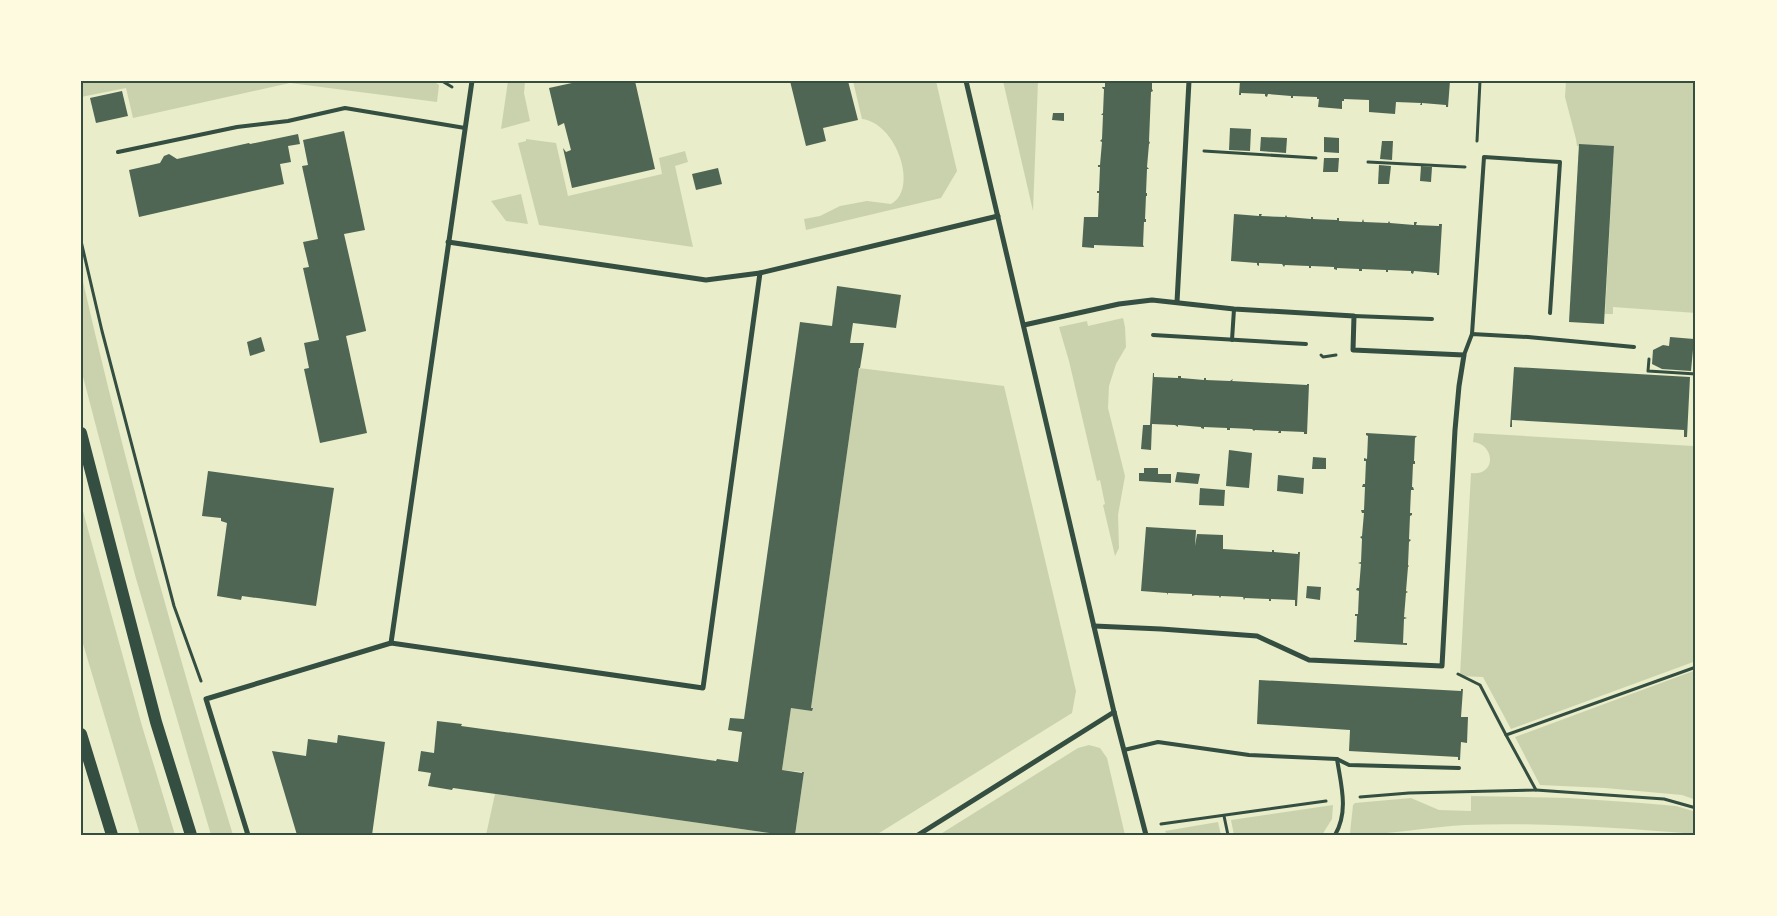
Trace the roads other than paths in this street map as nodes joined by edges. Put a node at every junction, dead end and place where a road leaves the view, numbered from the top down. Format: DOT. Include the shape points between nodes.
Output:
graph roads {
  1 [pos="472,81"];
  2 [pos="966,81"];
  3 [pos="1189,81"];
  4 [pos="465,128"];
  5 [pos="118,152"];
  6 [pos="998,216"];
  7 [pos="448,242"];
  8 [pos="760,273"];
  9 [pos="1177,302"];
  10 [pos="1234,309"];
  11 [pos="1550,314"];
  12 [pos="1354,316"];
  13 [pos="1432,319"];
  14 [pos="1024,325"];
  15 [pos="1472,334"];
  16 [pos="1152,335"];
  17 [pos="1232,340"];
  18 [pos="1306,344"];
  19 [pos="1634,347"];
  20 [pos="1464,354"];
  21 [pos="81,433"];
  22 [pos="1094,626"];
  23 [pos="391,644"];
  24 [pos="1114,712"];
  25 [pos="81,734"];
  26 [pos="1124,750"];
  27 [pos="1337,759"];
  28 [pos="1459,768"];
  29 [pos="112,835"];
  30 [pos="191,835"];
  31 [pos="248,835"];
  32 [pos="918,835"];
  33 [pos="1146,835"];
  34 [pos="1334,835"];
  1 -- 4 [label="street"];
  2 -- 6 [label="street"];
  3 -- 9 [label="street"];
  4 -- 5 [label="lane" via="345,108"];
  4 -- 7 [label="street"];
  6 -- 8 [label="street"];
  6 -- 14 [label="street"];
  7 -- 8 [label="street" via="706,280"];
  7 -- 23 [label="street"];
  8 -- 23 [label="street" via="703,688"];
  9 -- 10 [label="street"];
  9 -- 14 [label="street" via="1152,300 1119,304"];
  10 -- 12 [label="street"];
  10 -- 17 [label="lane"];
  11 -- 15 [label="lane" via="1560,162 1484,157"];
  12 -- 13 [label="lane"];
  12 -- 20 [label="street" via="1353,350"];
  14 -- 22 [label="street"];
  15 -- 19 [label="lane"];
  15 -- 20 [label="lane"];
  16 -- 17 [label="lane"];
  17 -- 18 [label="lane"];
  20 -- 22 [label="street" via="1455,430 1442,666 1309,660 1257,636"];
  21 -- 30 [label="main road" via="156,722"];
  22 -- 24 [label="street"];
  23 -- 31 [label="street" via="206,699"];
  24 -- 26 [label="street"];
  24 -- 32 [label="street"];
  25 -- 29 [label="main road"];
  26 -- 27 [label="lane" via="1158,742 1250,755"];
  26 -- 33 [label="street"];
  27 -- 28 [label="lane" via="1349,765"];
  27 -- 34 [label="lane" via="1343,798 1342,818"];
}
